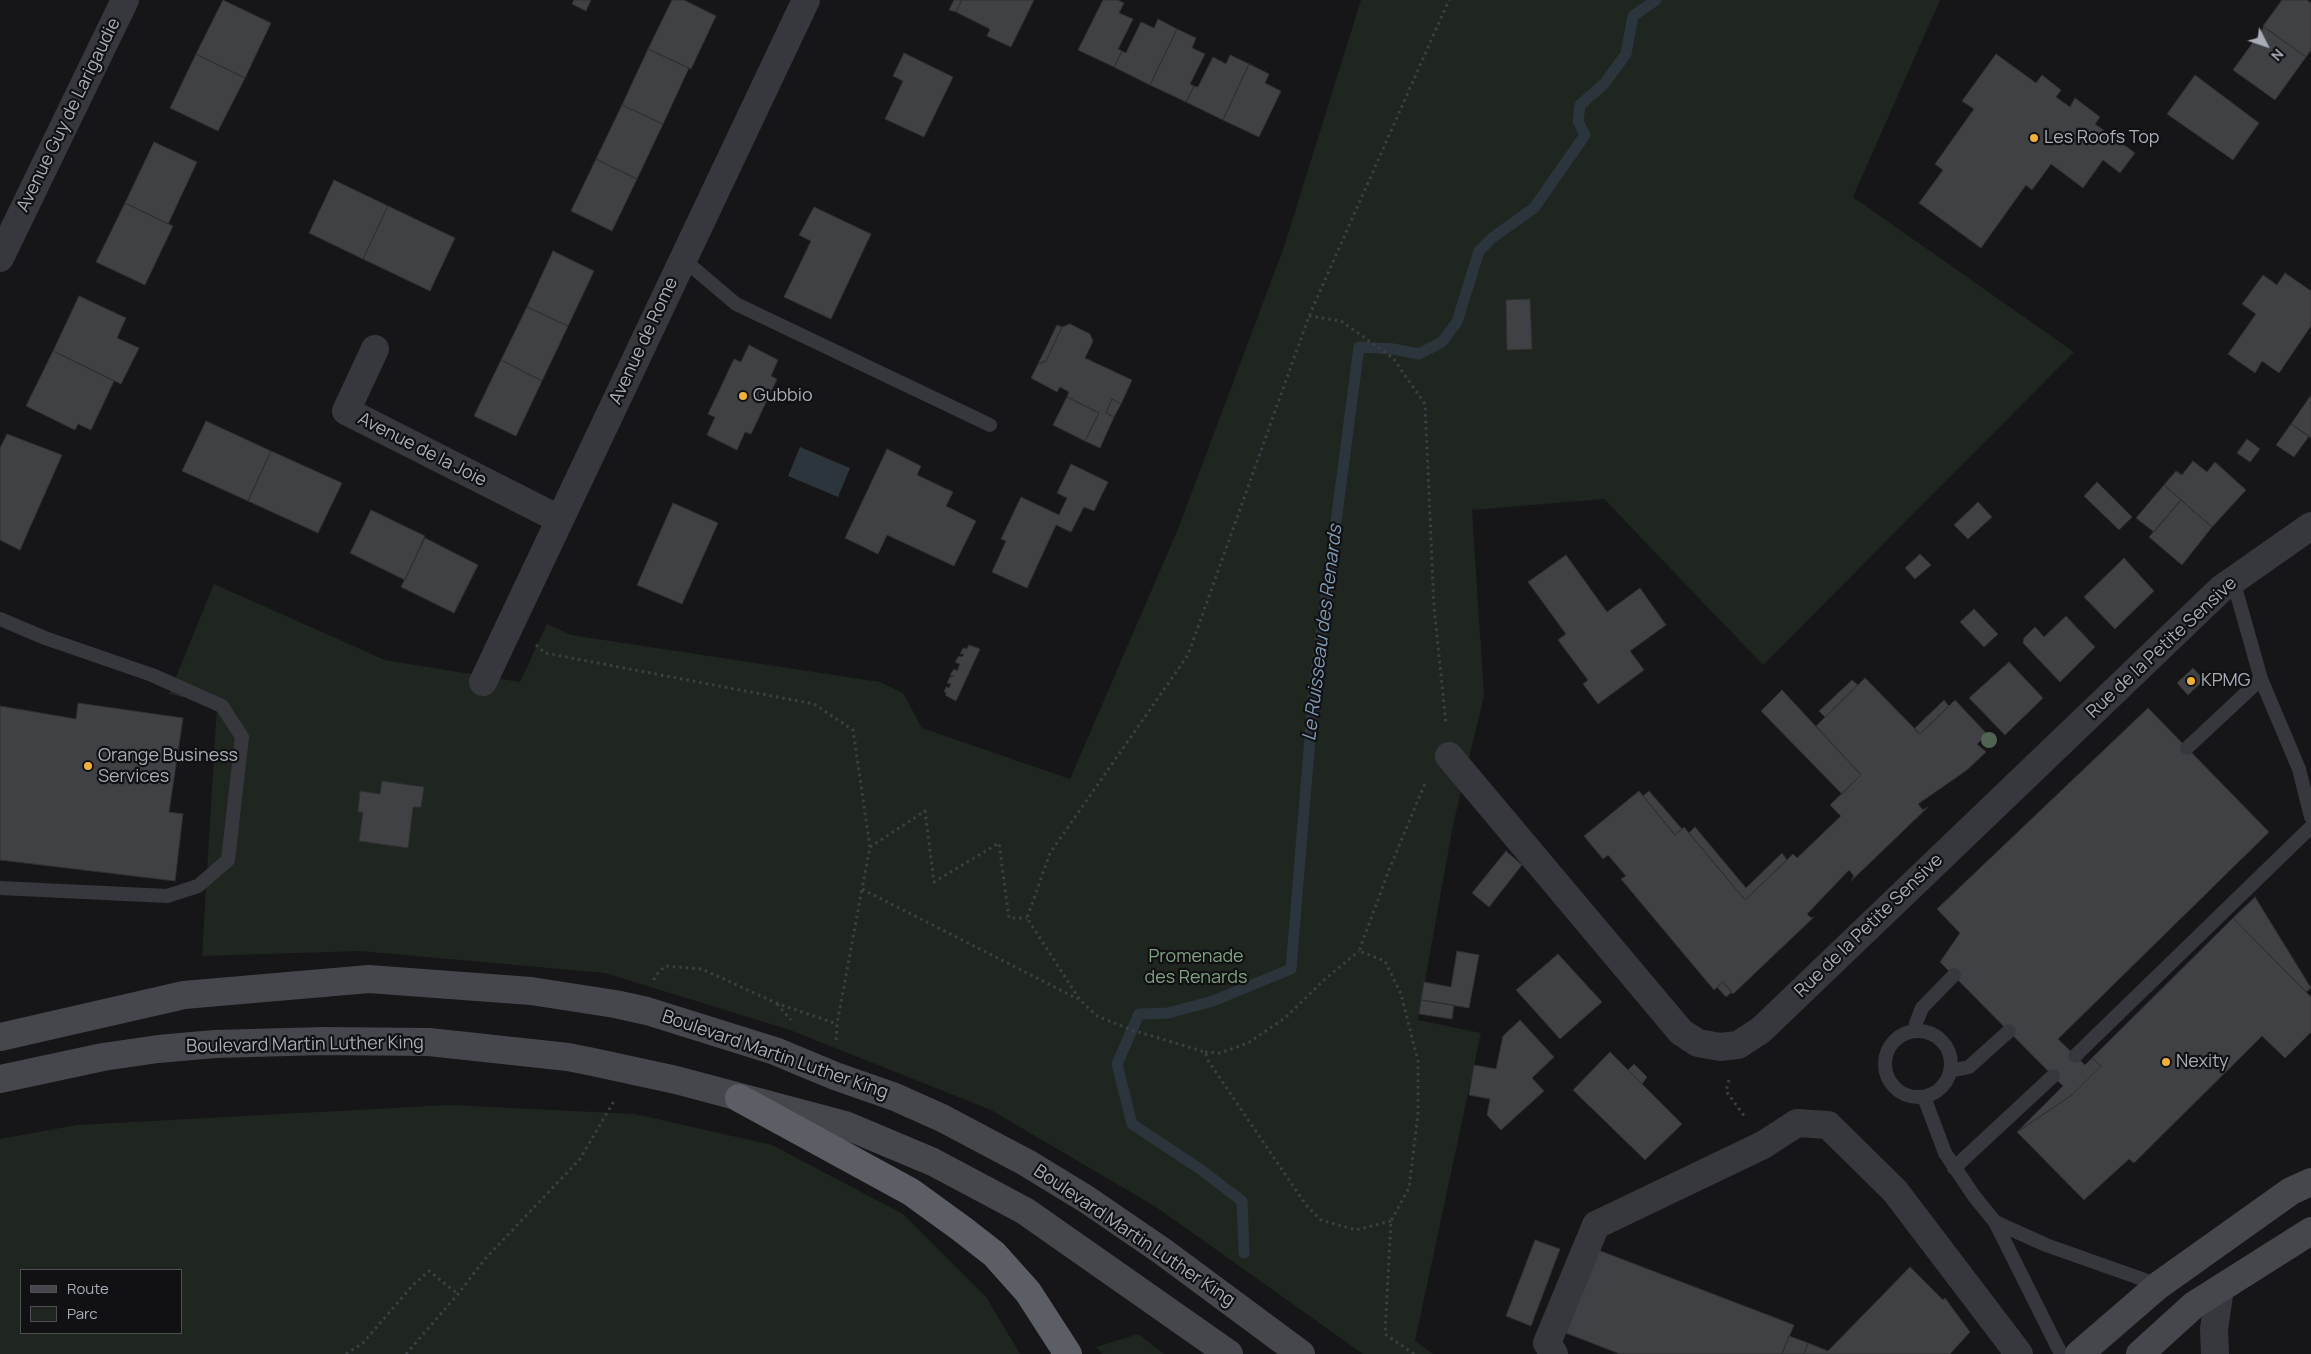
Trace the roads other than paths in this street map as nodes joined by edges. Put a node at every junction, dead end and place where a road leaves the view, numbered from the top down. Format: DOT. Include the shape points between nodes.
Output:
graph roads {
  1 [pos="125,0"];
  2 [pos="806,0"];
  3 [pos="0,258"];
  4 [pos="683,259"];
  5 [pos="375,349"];
  6 [pos="990,425"];
  7 [pos="559,519"];
  8 [pos="2311,526"];
  9 [pos="2233,580"];
  10 [pos="0,619"];
  11 [pos="2261,679"];
  12 [pos="483,682"];
  13 [pos="2187,748"];
  14 [pos="1449,756"];
  15 [pos="2311,817"];
  16 [pos="2311,827"];
  17 [pos="0,888"];
  18 [pos="1954,975"];
  19 [pos="1915,1031"];
  20 [pos="2009,1031"];
  21 [pos="0,1037"];
  22 [pos="2075,1056"];
  23 [pos="1950,1071"];
  24 [pos="2053,1076"];
  25 [pos="0,1079"];
  26 [pos="1924,1096"];
  27 [pos="739,1098"];
  28 [pos="1954,1168"];
  29 [pos="2311,1182"];
  30 [pos="1995,1222"];
  31 [pos="2311,1231"];
  32 [pos="2159,1285"];
  33 [pos="2220,1289"];
  34 [pos="1068,1354"];
  35 [pos="1229,1354"];
  36 [pos="1301,1354"];
  37 [pos="1554,1354"];
  38 [pos="2019,1354"];
  39 [pos="2061,1354"];
  40 [pos="2079,1354"];
  41 [pos="2140,1354"];
  42 [pos="2215,1354"];
  1 -- 3 [label="street, Avenue Guy de Larigaudie"];
  2 -- 4 [label="street, Avenue de Rome"];
  4 -- 6 [label="lane" via="736,304"];
  4 -- 7 [label="street, Avenue de Rome"];
  5 -- 7 [label="street, Avenue de la Joie" via="346,411"];
  7 -- 12 [label="street, Avenue de Rome"];
  8 -- 9 [label="street, Rue de la Petite Sensive"];
  9 -- 11 [label="lane"];
  9 -- 14 [label="street, Rue de la Petite Sensive" via="1761,1030 1738,1045 1720,1047 1698,1043 1681,1032"];
  10 -- 17 [label="lane" via="152,675 222,706 242,736 228,860 198,886 168,896"];
  11 -- 13 [label="lane"];
  11 -- 15 [label="lane" via="2299,769"];
  16 -- 22 [label="lane"];
  18 -- 19 [label="lane" via="1922,1008"];
  19 -- 23 [label="lane" via="1926,1032 1944,1045 1949,1055"];
  19 -- 26 [label="lane" via="1895,1040 1888,1049 1885,1070 1892,1084 1904,1094"];
  20 -- 23 [label="lane" via="1969,1067"];
  21 -- 36 [label="main road, Boulevard Martin Luther King" via="184,996 368,979 531,991 615,1004 775,1051 910,1104 1027,1163 1162,1251"];
  23 -- 26 [label="lane" via="1942,1086"];
  24 -- 28 [label="lane"];
  25 -- 27 [label="main road, Boulevard Martin Luther King" via="103,1057 215,1044 429,1042 568,1057"];
  26 -- 28 [label="lane" via="1945,1153"];
  27 -- 34 [label="highway" via="911,1192 962,1229 994,1254 1028,1292"];
  27 -- 35 [label="main road, Boulevard Martin Luther King" via="844,1125 933,1162 1025,1211"];
  28 -- 30 [label="lane"];
  29 -- 32 [label="main road" via="2291,1191"];
  30 -- 32 [label="lane" via="2046,1245"];
  30 -- 39 [label="lane"];
  31 -- 33 [label="main road"];
  32 -- 40 [label="main road"];
  33 -- 41 [label="main road" via="2194,1306"];
  33 -- 42 [label="street" via="2214,1329"];
  37 -- 38 [label="street" via="1547,1343 1596,1225 1764,1145 1797,1123 1828,1126 1895,1191"];
}
